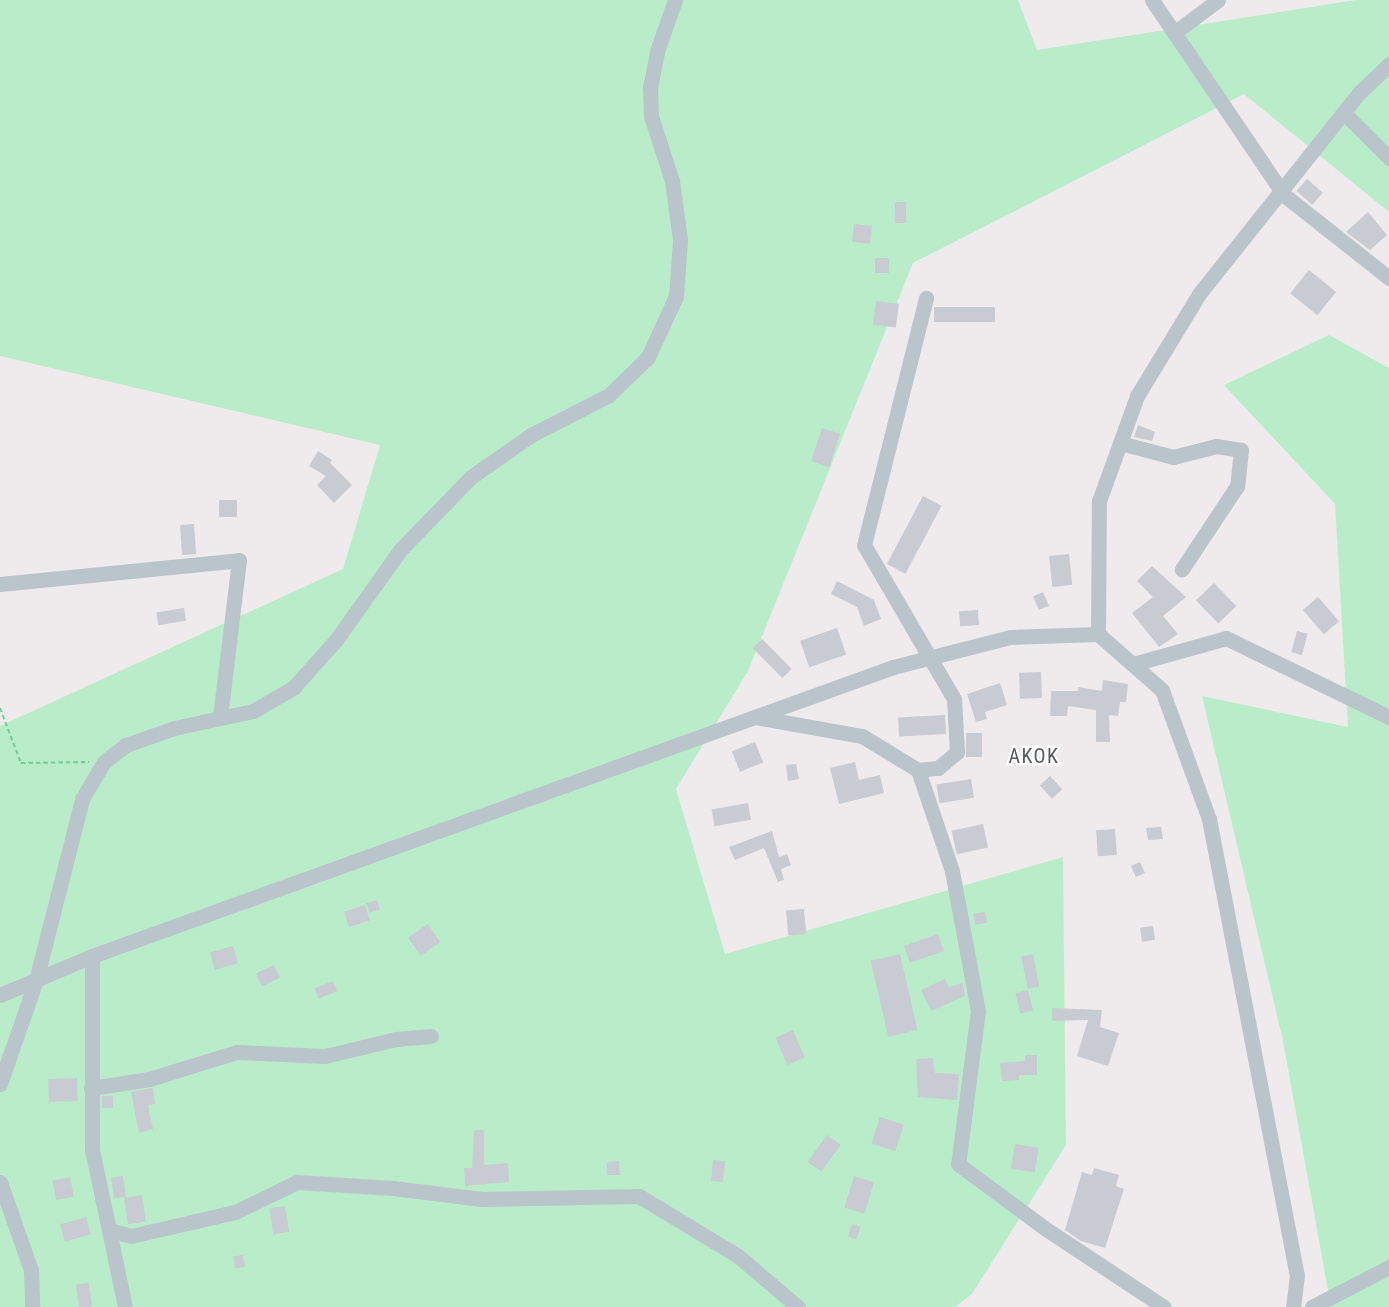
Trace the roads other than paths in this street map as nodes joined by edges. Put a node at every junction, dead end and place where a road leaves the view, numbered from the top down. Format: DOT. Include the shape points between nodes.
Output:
graph roads {
  1 [pos="675,0"];
  2 [pos="1152,0"];
  3 [pos="1218,0"];
  4 [pos="1174,33"];
  5 [pos="1389,64"];
  6 [pos="1344,113"];
  7 [pos="1389,158"];
  8 [pos="1281,191"];
  9 [pos="1389,278"];
  10 [pos="926,298"];
  11 [pos="1120,443"];
  12 [pos="1182,569"];
  13 [pos="0,584"];
  14 [pos="1098,634"];
  15 [pos="928,658"];
  16 [pos="1133,664"];
  17 [pos="754,717"];
  18 [pos="1389,717"];
  19 [pos="220,718"];
  20 [pos="918,770"];
  21 [pos="92,956"];
  22 [pos="36,980"];
  23 [pos="0,995"];
  24 [pos="432,1036"];
  25 [pos="0,1084"];
  26 [pos="91,1088"];
  27 [pos="0,1182"];
  28 [pos="109,1230"];
  29 [pos="1389,1267"];
  30 [pos="32,1307"];
  31 [pos="125,1307"];
  32 [pos="798,1307"];
  33 [pos="1164,1307"];
  34 [pos="1293,1307"];
  35 [pos="1311,1307"];
  1 -- 19 [label="street" via="657,51 650,88 651,116 672,181 680,240 676,296 648,357 609,395 531,435 471,477 401,549 336,640 293,688 253,711"];
  2 -- 4 [label="street"];
  3 -- 4 [label="street"];
  4 -- 8 [label="street"];
  5 -- 6 [label="street"];
  6 -- 7 [label="street"];
  6 -- 8 [label="street"];
  8 -- 9 [label="street"];
  8 -- 11 [label="street" via="1199,294 1137,396"];
  10 -- 15 [label="street" via="864,545"];
  11 -- 12 [label="street" via="1173,457 1216,446 1241,450 1237,486"];
  11 -- 14 [label="street" via="1100,501"];
  13 -- 19 [label="street" via="239,560"];
  14 -- 15 [label="street" via="1010,637"];
  14 -- 16 [label="street"];
  15 -- 17 [label="street" via="892,666"];
  15 -- 20 [label="street" via="954,699 957,752 939,768"];
  16 -- 18 [label="street" via="1226,638"];
  16 -- 34 [label="street" via="1162,690 1209,819 1297,1275"];
  17 -- 20 [label="street" via="862,736"];
  17 -- 21 [label="street"];
  19 -- 22 [label="street" via="126,744 104,762 82,800"];
  20 -- 33 [label="street" via="952,872 978,1011 958,1164 1046,1229"];
  21 -- 22 [label="street"];
  21 -- 26 [label="street"];
  22 -- 23 [label="street"];
  22 -- 25 [label="street"];
  24 -- 26 [label="street" via="325,1056 237,1052 149,1079"];
  26 -- 28 [label="street" via="92,1150"];
  27 -- 30 [label="street" via="31,1270"];
  28 -- 31 [label="street"];
  28 -- 32 [label="street" via="131,1236 235,1212 297,1182 482,1199 639,1196 738,1256"];
  29 -- 35 [label="street"];
}
